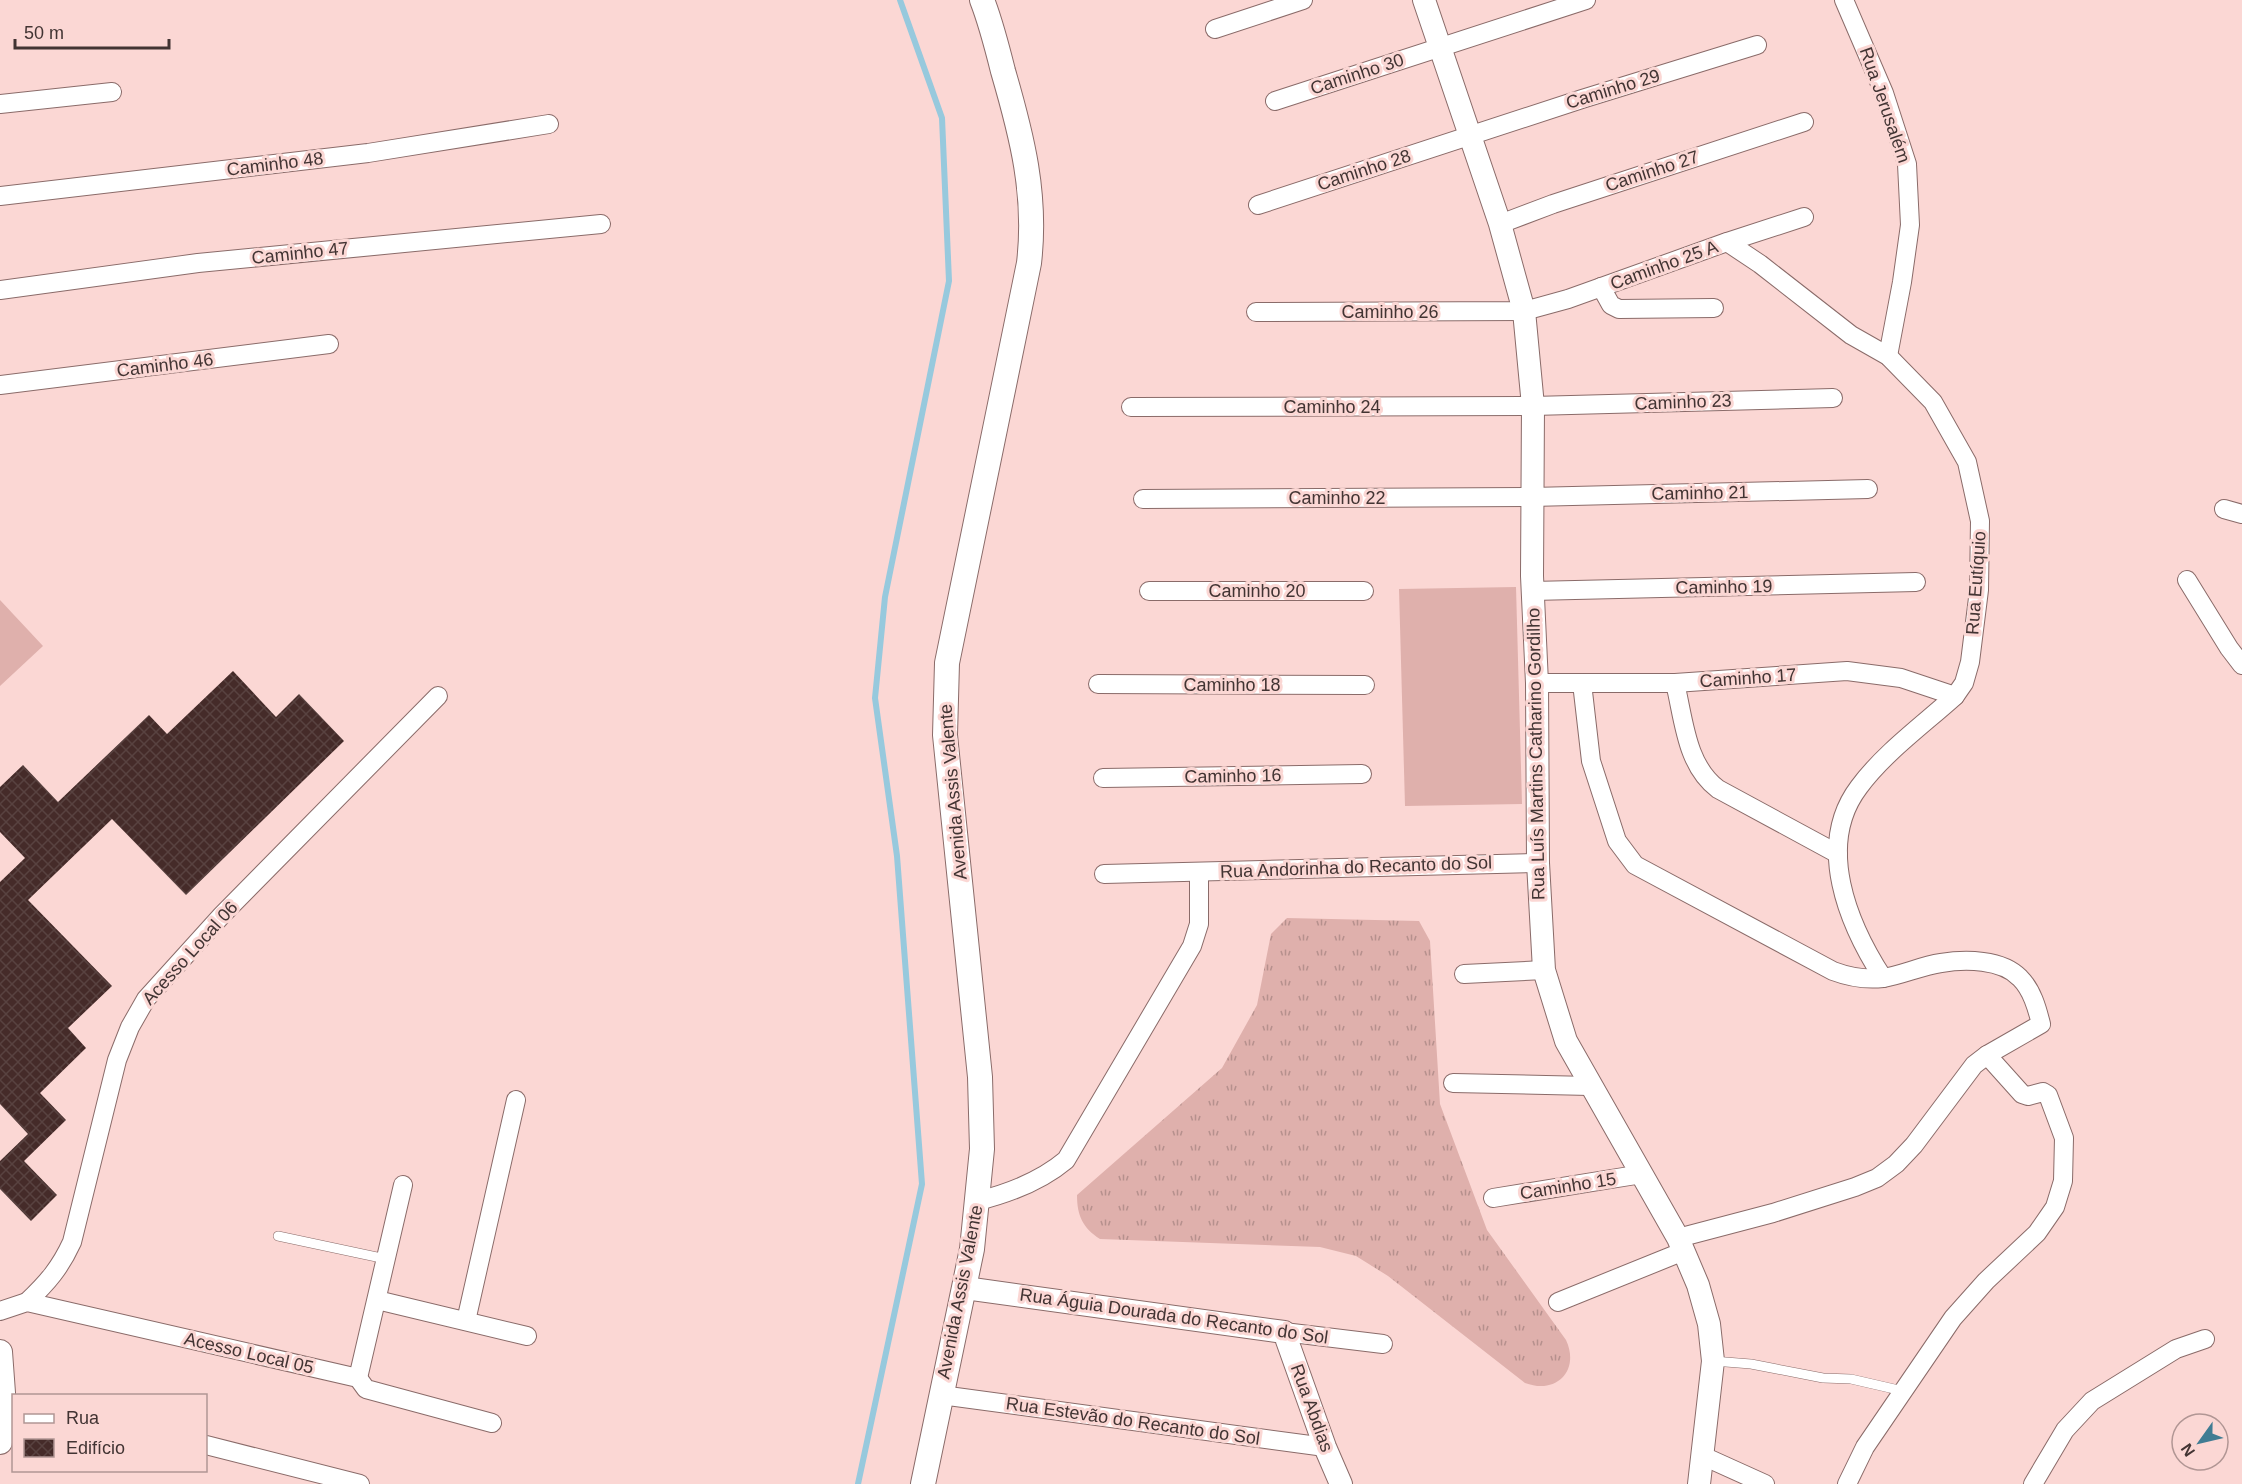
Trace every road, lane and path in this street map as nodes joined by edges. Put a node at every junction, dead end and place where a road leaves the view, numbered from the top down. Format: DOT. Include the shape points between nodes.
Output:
graph roads {
  1 [pos="982,0"];
  2 [pos="1303,0"];
  3 [pos="1424,0"];
  4 [pos="1586,0"];
  5 [pos="1844,0"];
  6 [pos="1215,29"];
  7 [pos="1756,45"];
  8 [pos="1439,47"];
  9 [pos="112,92"];
  10 [pos="1275,101"];
  11 [pos="0,104"];
  12 [pos="1804,122"];
  13 [pos="549,123"];
  14 [pos="1469,135"];
  15 [pos="0,196"];
  16 [pos="1258,205"];
  17 [pos="1804,217"];
  18 [pos="601,224"];
  19 [pos="1500,224"];
  20 [pos="1727,242"];
  21 [pos="1601,287"];
  22 [pos="0,290"];
  23 [pos="1714,308"];
  24 [pos="1524,311"];
  25 [pos="1256,312"];
  26 [pos="329,344"];
  27 [pos="1888,356"];
  28 [pos="0,385"];
  29 [pos="1833,398"];
  30 [pos="1533,406"];
  31 [pos="1131,407"];
  32 [pos="1868,489"];
  33 [pos="1531,497"];
  34 [pos="1143,499"];
  35 [pos="2224,509"];
  36 [pos="2242,514"];
  37 [pos="2187,580"];
  38 [pos="1916,582"];
  39 [pos="1149,591"];
  40 [pos="1364,591"];
  41 [pos="1532,591"];
  42 [pos="2242,665"];
  43 [pos="1537,683"];
  44 [pos="1582,683"];
  45 [pos="1675,683"];
  46 [pos="1098,684"];
  47 [pos="1365,685"];
  48 [pos="438,696"];
  49 [pos="1955,696"];
  50 [pos="1362,774"];
  51 [pos="1103,777"];
  52 [pos="1838,854"];
  53 [pos="1538,862"];
  54 [pos="1199,872"];
  55 [pos="1104,874"];
  56 [pos="1544,970"];
  57 [pos="1464,974"];
  58 [pos="1883,978"];
  59 [pos="1987,1055"];
  60 [pos="1453,1083"];
  61 [pos="1590,1086"];
  62 [pos="516,1100"];
  63 [pos="1642,1174"];
  64 [pos="403,1185"];
  65 [pos="1493,1198"];
  66 [pos="978,1201"];
  67 [pos="278,1236"];
  68 [pos="1681,1244"];
  69 [pos="386,1259"];
  70 [pos="965,1287"];
  71 [pos="377,1300"];
  72 [pos="27,1302"];
  73 [pos="1558,1302"];
  74 [pos="0,1311"];
  75 [pos="466,1321"];
  76 [pos="1284,1332"];
  77 [pos="526,1336"];
  78 [pos="2205,1339"];
  79 [pos="1383,1344"];
  80 [pos="0,1352"];
  81 [pos="1713,1361"];
  82 [pos="358,1378"];
  83 [pos="1903,1391"];
  84 [pos="8,1394"];
  85 [pos="941,1395"];
  86 [pos="492,1423"];
  87 [pos="0,1442"];
  88 [pos="207,1444"];
  89 [pos="1325,1447"];
  90 [pos="1703,1456"];
  91 [pos="360,1484"];
  92 [pos="923,1484"];
  93 [pos="1341,1484"];
  94 [pos="1700,1484"];
  95 [pos="1765,1484"];
  96 [pos="1847,1484"];
  97 [pos="2033,1484"];
  1 -- 66 [label="main road, Avenida Assis Valente" via="1023,142 1032,217 1029,263 947,663 945,735 983,1117"];
  2 -- 6 [label="street"];
  3 -- 8 [label="street, Rua Luís Martins Catharino Gordilho"];
  4 -- 8 [label="street, Caminho 30"];
  5 -- 27 [label="street, Rua Jerusalém" via="1884,93 1907,164 1910,225"];
  7 -- 14 [label="street, Caminho 29"];
  8 -- 10 [label="street, Caminho 30"];
  8 -- 14 [label="street, Rua Luís Martins Catharino Gordilho"];
  9 -- 11 [label="street"];
  12 -- 19 [label="street, Caminho 27"];
  13 -- 15 [label="street, Caminho 48" via="368,153"];
  14 -- 16 [label="street, Caminho 28"];
  14 -- 19 [label="street, Rua Luís Martins Catharino Gordilho"];
  17 -- 20 [label="street, Caminho 25 A"];
  18 -- 22 [label="street, Caminho 47" via="198,263"];
  19 -- 24 [label="street, Rua Luís Martins Catharino Gordilho"];
  20 -- 21 [label="street, Caminho 25 A"];
  20 -- 27 [label="street, Rua Eutíquio" via="1851,334"];
  21 -- 23 [label="street" via="1611,305 1619,309"];
  21 -- 24 [label="street, Caminho 25 A"];
  24 -- 25 [label="street, Caminho 26"];
  24 -- 30 [label="street, Rua Luís Martins Catharino Gordilho"];
  26 -- 28 [label="street, Caminho 46"];
  27 -- 49 [label="street, Rua Eutíquio" via="1934,402 1967,462 1975,494 1980,521 1979,590 1970,662"];
  29 -- 30 [label="street, Caminho 23"];
  30 -- 31 [label="street, Caminho 24"];
  30 -- 33 [label="street, Rua Luís Martins Catharino Gordilho"];
  32 -- 33 [label="street, Caminho 21"];
  33 -- 34 [label="street, Caminho 22"];
  33 -- 41 [label="street, Rua Luís Martins Catharino Gordilho"];
  35 -- 36 [label="street"];
  37 -- 42 [label="street"];
  38 -- 41 [label="street, Caminho 19"];
  39 -- 40 [label="street, Caminho 20"];
  41 -- 43 [label="street, Rua Luís Martins Catharino Gordilho"];
  43 -- 44 [label="street, Caminho 17"];
  43 -- 53 [label="street, Rua Luís Martins Catharino Gordilho"];
  44 -- 45 [label="street, Caminho 17"];
  44 -- 58 [label="street" via="1591,761 1617,841 1635,865 1833,971 1857,978"];
  45 -- 49 [label="street, Caminho 17" via="1847,671 1901,678"];
  45 -- 52 [label="street" via="1695,762 1707,781"];
  46 -- 47 [label="street, Caminho 18"];
  48 -- 72 [label="street, Acesso Local 06" via="222,915 146,999 117,1060 72,1242 62,1264"];
  49 -- 52 [label="street, Rua Eutíquio" via="1858,788 1840,831"];
  50 -- 51 [label="street, Caminho 16"];
  52 -- 58 [label="street, Rua Eutíquio" via="1848,910 1858,936"];
  53 -- 54 [label="street, Rua Andorinha do Recanto do Sol"];
  53 -- 56 [label="street, Rua Luís Martins Catharino Gordilho"];
  54 -- 55 [label="street"];
  54 -- 66 [label="street, Rua Andorinha do Recanto do Sol" via="1199,924 1192,946 1066,1160 1008,1193"];
  56 -- 57 [label="street"];
  56 -- 61 [label="street, Rua Luís Martins Catharino Gordilho" via="1566,1041"];
  58 -- 59 [label="street" via="1941,963 1974,961 2006,968 2020,978 2034,999 2041,1024"];
  59 -- 68 [label="street" via="1974,1065 1914,1145 1877,1178"];
  59 -- 83 [label="street" via="2022,1094 2048,1095 2064,1138 2061,1192 2037,1233 1971,1296"];
  60 -- 61 [label="street"];
  61 -- 63 [label="street, Rua Luís Martins Catharino Gordilho"];
  62 -- 75 [label="street"];
  63 -- 65 [label="street, Caminho 15"];
  63 -- 68 [label="street, Rua Luís Martins Catharino Gordilho"];
  64 -- 69 [label="street"];
  66 -- 70 [label="main road, Avenida Assis Valente"];
  67 -- 69 [label="lane"];
  68 -- 73 [label="street"];
  68 -- 81 [label="street, Rua Luís Martins Catharino Gordilho" via="1709,1324"];
  69 -- 71 [label="street"];
  70 -- 76 [label="street, Rua Águia Dourada do Recanto do Sol"];
  70 -- 85 [label="main road, Avenida Assis Valente"];
  71 -- 75 [label="street"];
  71 -- 82 [label="street"];
  72 -- 74 [label="street"];
  72 -- 82 [label="street, Acesso Local 05"];
  75 -- 77 [label="street"];
  76 -- 79 [label="street, Rua Águia Dourada do Recanto do Sol"];
  76 -- 89 [label="street, Rua Abdias"];
  78 -- 97 [label="street" via="2176,1349 2092,1401 2065,1430"];
  80 -- 84 [label="main road"];
  81 -- 83 [label="lane" via="1851,1379"];
  81 -- 90 [label="street, Rua Luís Martins Catharino Gordilho"];
  82 -- 86 [label="street, Acesso Local 05" via="366,1389"];
  83 -- 96 [label="street" via="1865,1446"];
  84 -- 87 [label="main road"];
  85 -- 89 [label="street, Rua Estevão do Recanto do Sol"];
  85 -- 92 [label="main road, Avenida Assis Valente"];
  88 -- 91 [label="street"];
  89 -- 93 [label="street, Rua Abdias"];
  90 -- 94 [label="street, Rua Luís Martins Catharino Gordilho"];
  90 -- 95 [label="street"];
}
